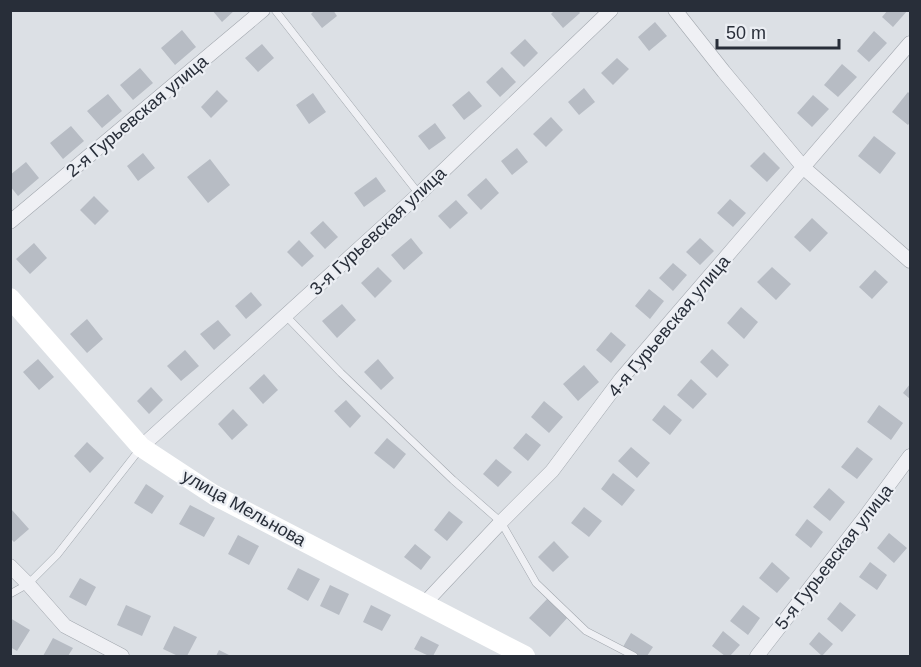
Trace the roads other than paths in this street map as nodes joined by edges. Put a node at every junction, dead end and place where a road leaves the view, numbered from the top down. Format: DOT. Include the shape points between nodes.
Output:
graph roads {
  1 [pos="263,10"];
  2 [pos="274,10"];
  3 [pos="611,10"];
  4 [pos="675,10"];
  5 [pos="910,43"];
  6 [pos="804,168"];
  7 [pos="419,194"];
  8 [pos="10,222"];
  9 [pos="910,261"];
  10 [pos="10,298"];
  11 [pos="286,316"];
  12 [pos="141,447"];
  13 [pos="910,456"];
  14 [pos="501,522"];
  15 [pos="10,566"];
  16 [pos="28,584"];
  17 [pos="10,594"];
  18 [pos="424,604"];
  19 [pos="122,657"];
  20 [pos="525,657"];
  21 [pos="634,657"];
  22 [pos="757,657"];
  1 -- 8 [label="street, 2-я Гурьевская улица"];
  2 -- 7 [label="lane"];
  3 -- 7 [label="street, 3-я Гурьевская улица"];
  4 -- 6 [label="street"];
  5 -- 6 [label="street, 4-я Гурьевская улица"];
  6 -- 9 [label="street"];
  6 -- 14 [label="street, 4-я Гурьевская улица" via="621,379 552,471"];
  7 -- 11 [label="street, 3-я Гурьевская улица"];
  10 -- 12 [label="main road, улица Мельнова"];
  11 -- 12 [label="street, 3-я Гурьевская улица"];
  11 -- 14 [label="lane" via="349,382"];
  12 -- 16 [label="lane" via="57,555"];
  12 -- 18 [label="main road, улица Мельнова" via="214,495"];
  13 -- 22 [label="street, 5-я Гурьевская улица"];
  14 -- 18 [label="street, 4-я Гурьевская улица"];
  14 -- 21 [label="lane" via="536,583 586,632"];
  15 -- 16 [label="street"];
  16 -- 17 [label="lane"];
  16 -- 19 [label="street" via="65,626"];
  18 -- 20 [label="main road, улица Мельнова"];
}
